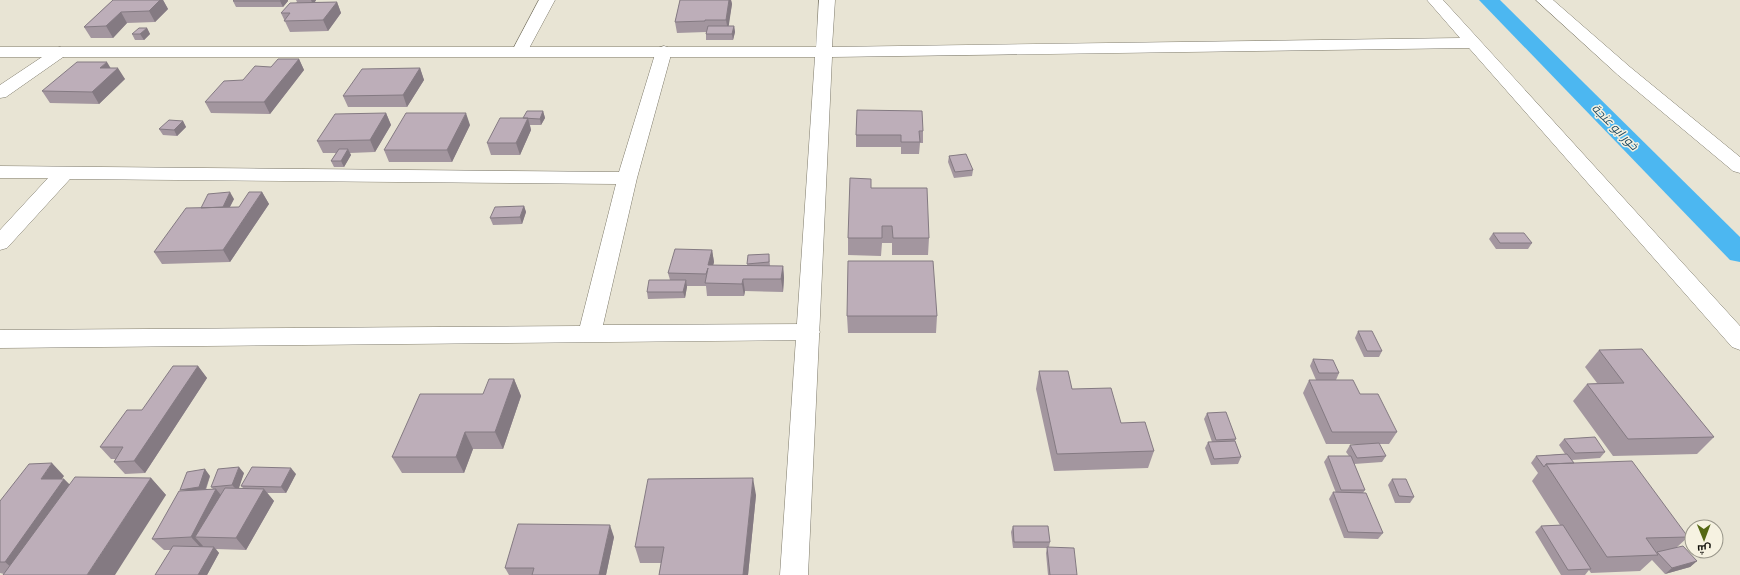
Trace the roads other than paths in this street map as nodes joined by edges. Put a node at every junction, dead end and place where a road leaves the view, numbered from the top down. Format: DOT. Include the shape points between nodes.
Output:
graph roads {
  1 [pos="547,0"];
  2 [pos="827,0"];
  3 [pos="1435,0"];
  4 [pos="1544,0"];
  5 [pos="1474,43"];
  6 [pos="520,51"];
  7 [pos="664,51"];
  8 [pos="0,52"];
  9 [pos="60,52"];
  10 [pos="825,52"];
  11 [pos="0,93"];
  12 [pos="1740,167"];
  13 [pos="0,172"];
  14 [pos="65,172"];
  15 [pos="627,178"];
  16 [pos="0,243"];
  17 [pos="808,332"];
  18 [pos="589,334"];
  19 [pos="0,339"];
  20 [pos="1740,341"];
  21 [pos="794,575"];
  1 -- 6 [label="street"];
  2 -- 10 [label="street"];
  3 -- 5 [label="street"];
  4 -- 12 [label="street" via="1624,71"];
  5 -- 10 [label="street"];
  5 -- 20 [label="street"];
  6 -- 7 [label="street"];
  6 -- 9 [label="street"];
  7 -- 10 [label="street"];
  7 -- 15 [label="street"];
  8 -- 9 [label="street"];
  9 -- 11 [label="street"];
  10 -- 17 [label="street"];
  13 -- 14 [label="street"];
  14 -- 15 [label="street"];
  14 -- 16 [label="street"];
  15 -- 18 [label="street"];
  17 -- 18 [label="street"];
  17 -- 21 [label="street"];
  18 -- 19 [label="street"];
}
